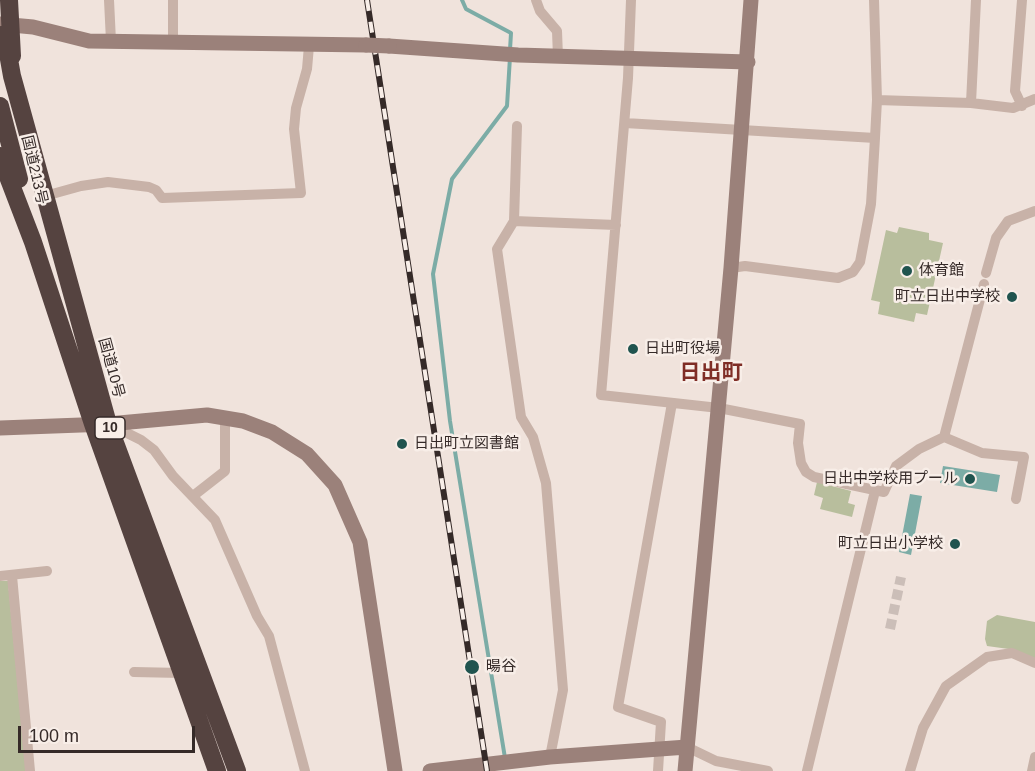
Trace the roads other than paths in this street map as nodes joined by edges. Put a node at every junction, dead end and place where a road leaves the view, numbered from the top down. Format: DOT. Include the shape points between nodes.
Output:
graph roads {
  1 [pos="9,0"];
  2 [pos="109,0"];
  3 [pos="173,0"];
  4 [pos="536,0"];
  5 [pos="631,0"];
  6 [pos="751,0"];
  7 [pos="874,0"];
  8 [pos="976,0"];
  9 [pos="1022,0"];
  10 [pos="4,28"];
  11 [pos="111,41"];
  12 [pos="173,44"];
  13 [pos="309,46"];
  14 [pos="558,57"];
  15 [pos="630,59"];
  16 [pos="748,62"];
  17 [pos="1035,99"];
  18 [pos="877,100"];
  19 [pos="971,103"];
  20 [pos="0,106"];
  21 [pos="1022,106"];
  22 [pos="625,123"];
  23 [pos="517,126"];
  24 [pos="742,132"];
  25 [pos="875,138"];
  26 [pos="0,156"];
  27 [pos="45,196"];
  28 [pos="1035,211"];
  29 [pos="514,221"];
  30 [pos="616,225"];
  31 [pos="33,242"];
  32 [pos="731,268"];
  33 [pos="672,403"];
  34 [pos="719,408"];
  35 [pos="225,417"];
  36 [pos="101,424"];
  37 [pos="0,428"];
  38 [pos="944,437"];
  39 [pos="1030,457"];
  40 [pos="875,491"];
  41 [pos="193,496"];
  42 [pos="1016,499"];
  43 [pos="47,571"];
  44 [pos="0,576"];
  45 [pos="12,576"];
  46 [pos="1035,663"];
  47 [pos="134,672"];
  48 [pos="181,673"];
  49 [pos="687,747"];
  50 [pos="659,748"];
  51 [pos="550,757"];
  52 [pos="1035,757"];
  53 [pos="30,771"];
  54 [pos="217,771"];
  55 [pos="237,771"];
  56 [pos="305,771"];
  57 [pos="395,771"];
  58 [pos="430,771"];
  59 [pos="658,771"];
  60 [pos="685,771"];
  61 [pos="768,771"];
  62 [pos="807,771"];
  63 [pos="910,771"];
  64 [pos="1032,771"];
  1 -- 10 [label="highway"];
  2 -- 11 [label="street"];
  3 -- 12 [label="street"];
  4 -- 14 [label="street" via="557,31"];
  5 -- 15 [label="street"];
  6 -- 16 [label="street"];
  7 -- 18 [label="street"];
  8 -- 19 [label="street"];
  9 -- 21 [label="street" via="1015,92"];
  10 -- 11 [label="street"];
  10 -- 27 [label="highway, 国道10号 / 10" via="12,76"];
  11 -- 12 [label="street"];
  12 -- 13 [label="street"];
  13 -- 14 [label="street, bridge" via="389,46"];
  13 -- 27 [label="street" via="294,129 301,192 162,198 149,187 108,182"];
  14 -- 15 [label="street"];
  15 -- 16 [label="street"];
  15 -- 22 [label="street"];
  16 -- 24 [label="street"];
  17 -- 21 [label="street"];
  18 -- 19 [label="street"];
  18 -- 25 [label="street"];
  19 -- 21 [label="street"];
  20 -- 31 [label="highway, 国道213号"];
  22 -- 24 [label="street"];
  22 -- 30 [label="street"];
  23 -- 29 [label="street"];
  24 -- 25 [label="street"];
  24 -- 32 [label="street"];
  25 -- 32 [label="street" via="871,204 860,262 853,272 838,278 745,266"];
  26 -- 31 [label="highway, 国道10号 / 10"];
  27 -- 36 [label="highway, 国道10号 / 10"];
  28 -- 38 [label="street" via="1008,221 996,238"];
  29 -- 30 [label="street"];
  29 -- 51 [label="street" via="497,249 522,417 533,437 546,483 563,690"];
  30 -- 33 [label="street" via="601,395"];
  31 -- 36 [label="highway, 国道10号 / 10"];
  32 -- 34 [label="street"];
  33 -- 34 [label="street"];
  33 -- 50 [label="street" via="618,707 661,722"];
  34 -- 40 [label="street" via="800,424 798,443 806,472"];
  34 -- 49 [label="street"];
  35 -- 36 [label="street" via="207,415"];
  35 -- 41 [label="street" via="225,471"];
  35 -- 57 [label="street" via="272,432 296,446 327,474 343,500 360,542"];
  36 -- 37 [label="street"];
  36 -- 41 [label="street" via="141,440 154,450"];
  36 -- 48 [label="highway, 国道10号 / 10"];
  36 -- 55 [label="highway, 国道10号 / 10"];
  38 -- 39 [label="street" via="982,453"];
  38 -- 40 [label="street" via="896,466 888,489"];
  39 -- 42 [label="street"];
  40 -- 62 [label="street"];
  41 -- 56 [label="street" via="215,520 269,636"];
  43 -- 45 [label="street"];
  44 -- 45 [label="street"];
  45 -- 53 [label="street"];
  46 -- 63 [label="street" via="1012,653 987,657 946,686 923,728"];
  47 -- 48 [label="street"];
  48 -- 54 [label="highway, 国道10号 / 10"];
  49 -- 50 [label="street"];
  49 -- 60 [label="street"];
  49 -- 61 [label="street" via="716,760"];
  50 -- 51 [label="street"];
  50 -- 59 [label="street"];
  51 -- 58 [label="street"];
  52 -- 64 [label="street"];
}
